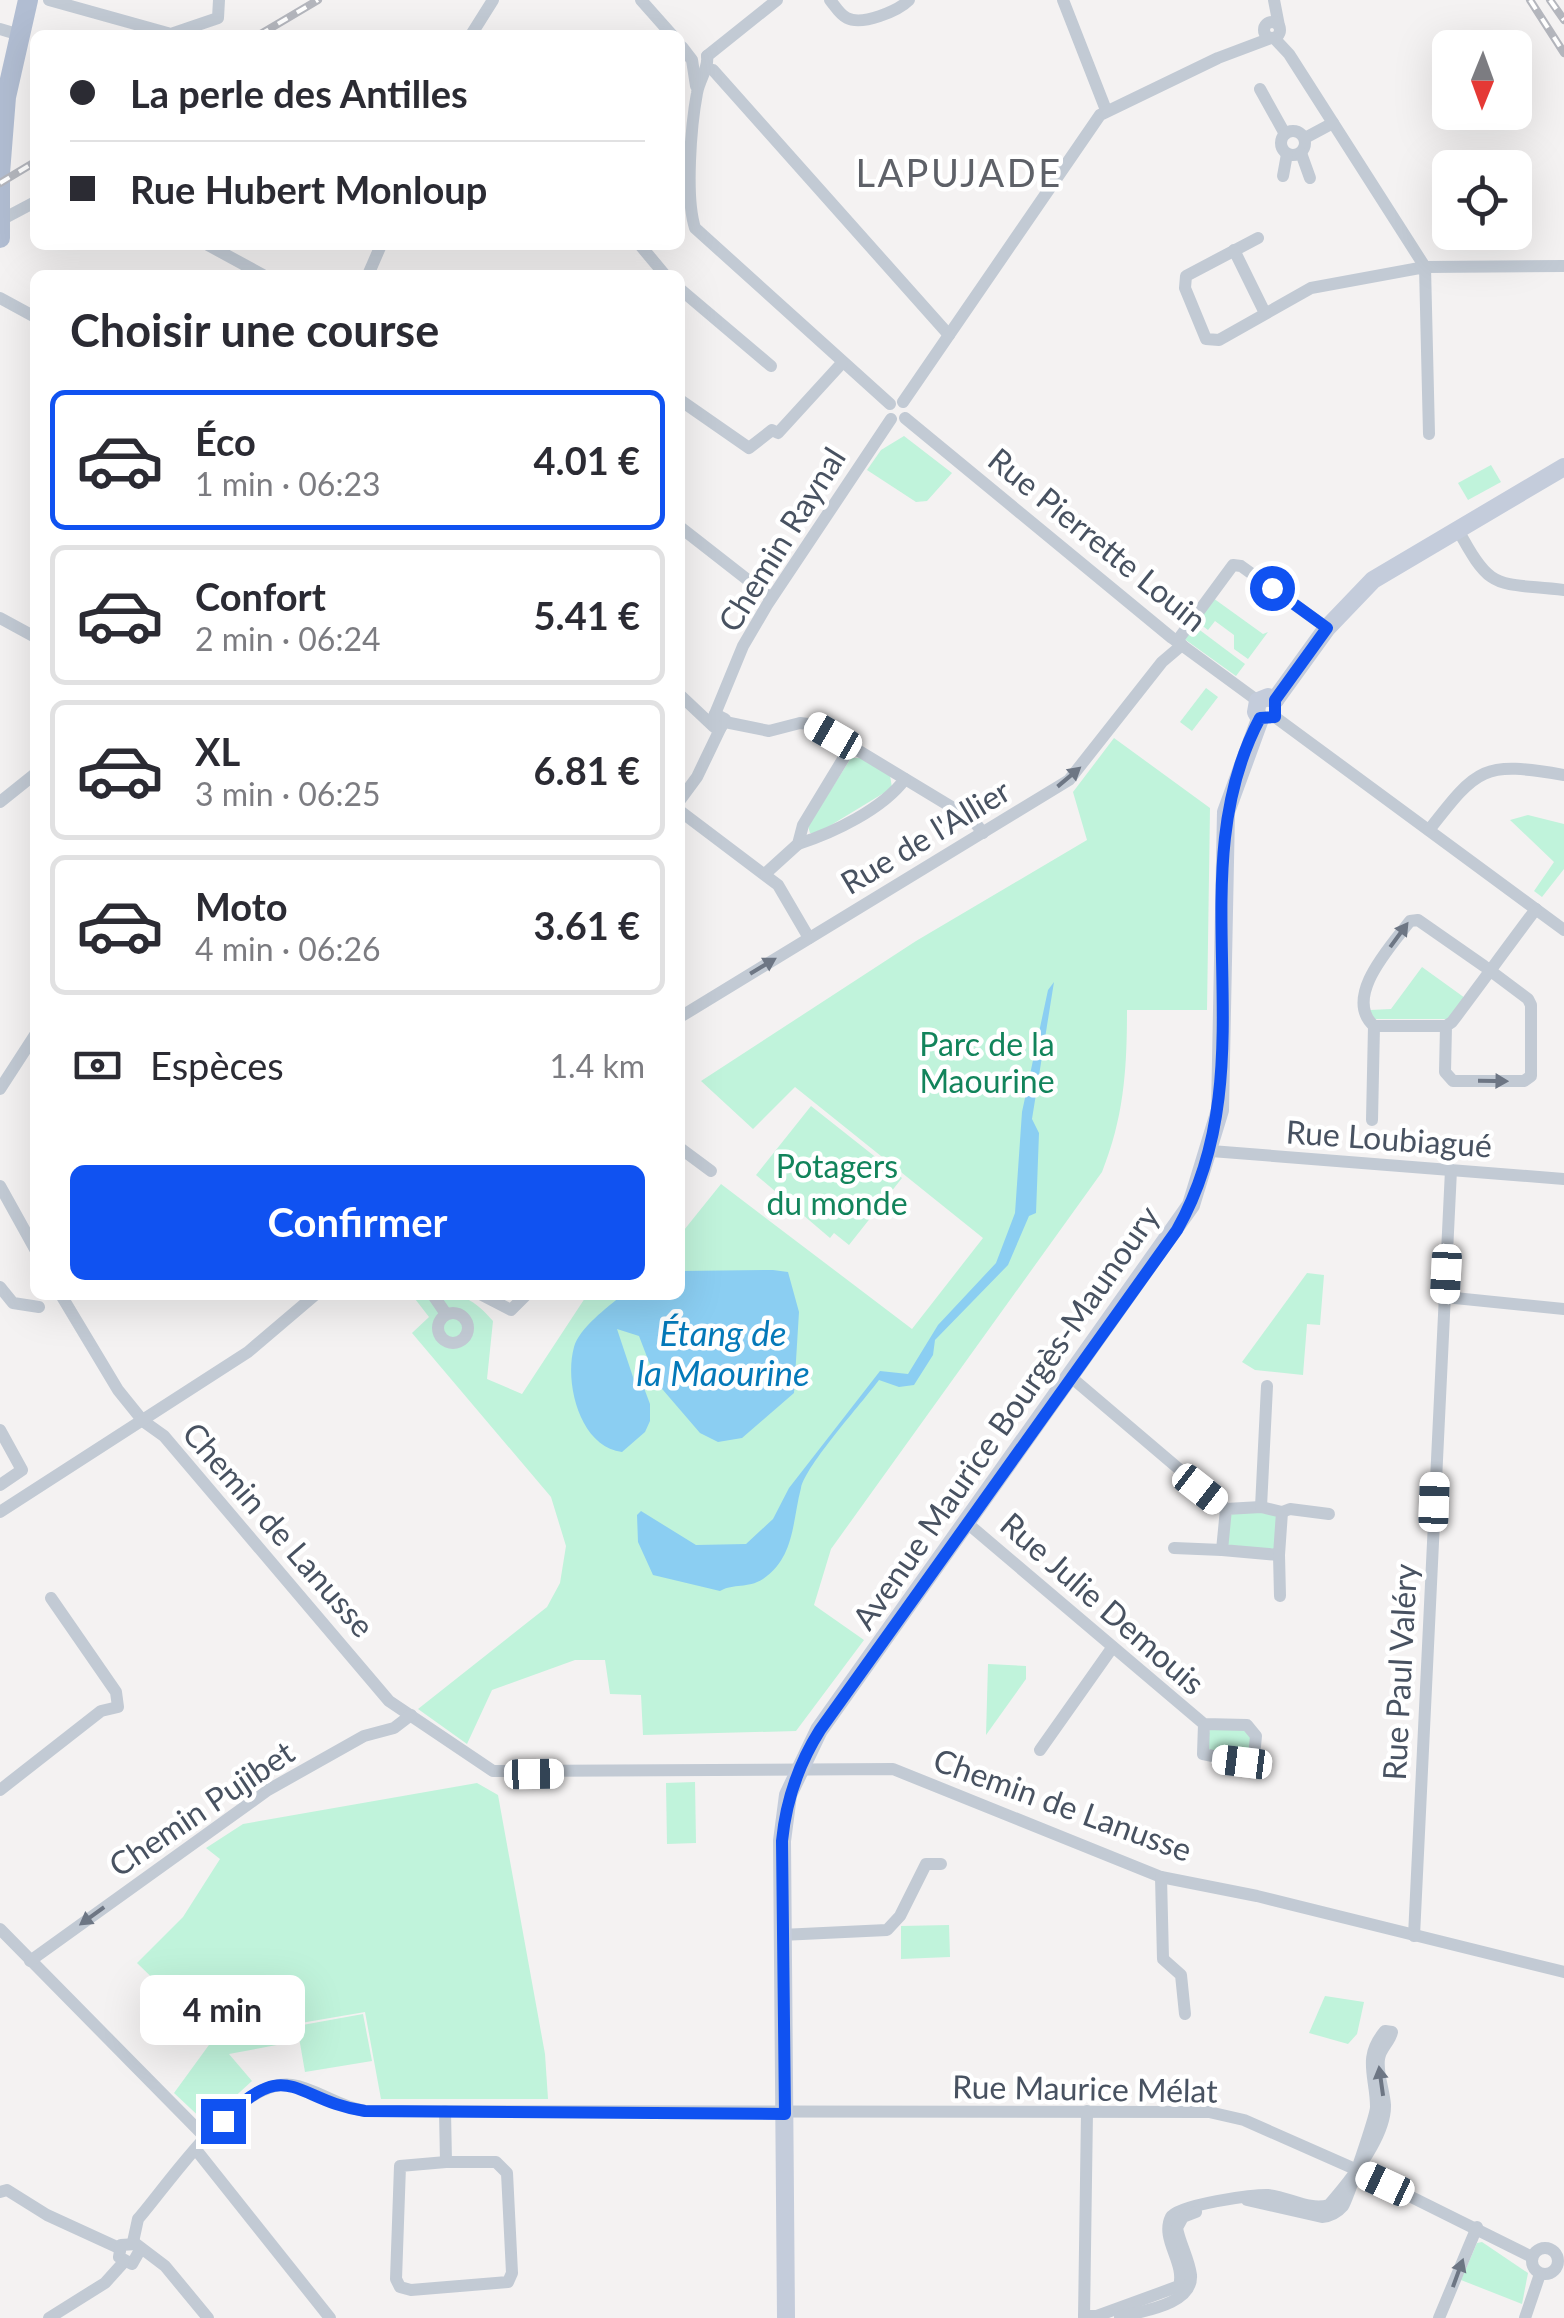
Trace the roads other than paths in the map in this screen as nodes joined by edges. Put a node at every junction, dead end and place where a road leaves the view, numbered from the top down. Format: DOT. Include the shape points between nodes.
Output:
graph roads {
  1 [pos="28,0"];
  2 [pos="49,0"];
  3 [pos="219,0"];
  4 [pos="493,0"];
  5 [pos="641,0"];
  6 [pos="776,0"];
  7 [pos="830,0"];
  8 [pos="909,0"];
  9 [pos="1063,0"];
  10 [pos="1273,0"];
  11 [pos="157,30"];
  12 [pos="183,30"];
  13 [pos="474,30"];
  14 [pos="668,30"];
  15 [pos="1273,31"];
  16 [pos="10,32"];
  17 [pos="685,49"];
  18 [pos="701,63"];
  19 [pos="1260,88"];
  20 [pos="1106,110"];
  21 [pos="1333,122"];
  22 [pos="1285,134"];
  23 [pos="1305,138"];
  24 [pos="0,151"];
  25 [pos="1294,153"];
  26 [pos="686,164"];
  27 [pos="0,166"];
  28 [pos="0,173"];
  29 [pos="1283,176"];
  30 [pos="1310,178"];
  31 [pos="0,181"];
  32 [pos="30,205"];
  33 [pos="0,208"];
  34 [pos="0,220"];
  35 [pos="0,238"];
  36 [pos="1258,238"];
  37 [pos="217,250"];
  38 [pos="644,250"];
  39 [pos="1234,250"];
  40 [pos="1564,266"];
  41 [pos="1425,268"];
  42 [pos="253,270"];
  43 [pos="662,270"];
  44 [pos="685,292"];
  45 [pos="0,298"];
  46 [pos="1264,311"];
  47 [pos="30,314"];
  48 [pos="949,335"];
  49 [pos="842,363"];
  50 [pos="771,366"];
  51 [pos="685,403"];
  52 [pos="896,403"];
  53 [pos="898,419"];
  54 [pos="1429,434"];
  55 [pos="1564,467"];
  56 [pos="1457,528"];
  57 [pos="685,530"];
  58 [pos="1558,590"];
  59 [pos="771,598"];
  60 [pos="0,618"];
  61 [pos="1327,628"];
  62 [pos="30,634"];
  63 [pos="1177,641"];
  64 [pos="685,699"];
  65 [pos="1267,709"];
  66 [pos="717,720"];
  67 [pos="851,746"];
  68 [pos="1564,776"];
  69 [pos="30,778"];
  70 [pos="905,779"];
  71 [pos="685,793"];
  72 [pos="1,800"];
  73 [pos="685,803"];
  74 [pos="1428,830"];
  75 [pos="983,832"];
  76 [pos="798,844"];
  77 [pos="766,874"];
  78 [pos="1536,909"];
  79 [pos="1564,930"];
  80 [pos="809,938"];
  81 [pos="1490,971"];
  82 [pos="685,1014"];
  83 [pos="1371,1024"];
  84 [pos="1446,1026"];
  85 [pos="30,1043"];
  86 [pos="0,1089"];
  87 [pos="1372,1120"];
  88 [pos="1211,1151"];
  89 [pos="685,1152"];
  90 [pos="1452,1170"];
  91 [pos="710,1172"];
  92 [pos="1564,1178"];
  93 [pos="0,1186"];
  94 [pos="30,1240"];
  95 [pos="0,1287"];
  96 [pos="1445,1296"];
  97 [pos="64,1300"];
  98 [pos="309,1300"];
  99 [pos="436,1300"];
  100 [pos="491,1300"];
  101 [pos="521,1300"];
  102 [pos="39,1306"];
  103 [pos="1564,1309"];
  104 [pos="446,1314"];
  105 [pos="1072,1378"];
  106 [pos="1267,1386"];
  107 [pos="143,1421"];
  108 [pos="0,1430"];
  109 [pos="0,1485"];
  110 [pos="1262,1508"];
  111 [pos="1226,1509"];
  112 [pos="0,1512"];
  113 [pos="1282,1512"];
  114 [pos="1328,1514"];
  115 [pos="967,1523"];
  116 [pos="1174,1548"];
  117 [pos="1222,1550"];
  118 [pos="1279,1556"];
  119 [pos="1280,1596"];
  120 [pos="51,1598"];
  121 [pos="1112,1648"];
  122 [pos="412,1715"];
  123 [pos="1204,1724"];
  124 [pos="1040,1750"];
  125 [pos="799,1770"];
  126 [pos="0,1790"];
  127 [pos="941,1864"];
  128 [pos="1161,1878"];
  129 [pos="0,1929"];
  130 [pos="782,1935"];
  131 [pos="1414,1936"];
  132 [pos="30,1962"];
  133 [pos="1564,1972"];
  134 [pos="1185,2014"];
  135 [pos="445,2111"];
  136 [pos="1088,2111"];
  137 [pos="785,2114"];
  138 [pos="1376,2126"];
  139 [pos="207,2139"];
  140 [pos="197,2150"];
  141 [pos="446,2162"];
  142 [pos="1354,2169"];
  143 [pos="2,2188"];
  144 [pos="1232,2201"];
  145 [pos="1477,2227"];
  146 [pos="1564,2240"];
  147 [pos="1553,2251"];
  148 [pos="130,2253"];
  149 [pos="1532,2257"];
  150 [pos="1560,2268"];
  151 [pos="1540,2274"];
  152 [pos="1084,2317"];
  153 [pos="49,2318"];
  154 [pos="208,2318"];
  155 [pos="330,2318"];
  156 [pos="786,2318"];
  157 [pos="1118,2318"];
  158 [pos="1439,2318"];
  159 [pos="1525,2318"];
  1 -- 16 [label="main road"];
  2 -- 11 [label="street"];
  3 -- 12 [label="street" via="222,11 214,20"];
  4 -- 13 [label="street"];
  5 -- 14 [label="street"];
  6 -- 18 [label="street"];
  7 -- 8 [label="street" via="858,21"];
  9 -- 20 [label="street"];
  10 -- 15 [label="street"];
  15 -- 20 [label="street"];
  15 -- 21 [label="street"];
  16 -- 24 [label="main road"];
  17 -- 18 [label="street"];
  18 -- 26 [label="street"];
  18 -- 48 [label="street"];
  19 -- 22 [label="street"];
  20 -- 48 [label="street"];
  21 -- 23 [label="street"];
  21 -- 41 [label="street"];
  22 -- 23 [label="street" via="1294,130"];
  22 -- 25 [label="street" via="1281,144"];
  23 -- 25 [label="street"];
  24 -- 27 [label="main road"];
  25 -- 29 [label="street"];
  25 -- 30 [label="street"];
  26 -- 49 [label="street" via="695,228"];
  27 -- 28 [label="main road"];
  31 -- 33 [label="main road"];
  32 -- 34 [label="street"];
  33 -- 34 [label="main road"];
  34 -- 35 [label="main road"];
  36 -- 39 [label="street"];
  37 -- 42 [label="street"];
  38 -- 43 [label="street"];
  39 -- 46 [label="street"];
  39 -- 46 [label="street" via="1186,276 1201,334 1218,340"];
  40 -- 41 [label="street"];
  41 -- 46 [label="street" via="1326,284"];
  41 -- 54 [label="street"];
  44 -- 50 [label="street"];
  45 -- 47 [label="street"];
  48 -- 52 [label="street"];
  49 -- 51 [label="street" via="778,433 772,430 750,448"];
  49 -- 52 [label="street"];
  52 -- 53 [label="street"];
  53 -- 59 [label="street, Chemin Raynal"];
  53 -- 63 [label="street, Rue Pierrette Louin"];
  55 -- 56 [label="street, Avenue Maurice Bourgès-Maunoury"];
  56 -- 58 [label="street" via="1485,576"];
  56 -- 61 [label="street, Avenue Maurice Bourgès-Maunoury" via="1391,566"];
  57 -- 59 [label="street"];
  59 -- 66 [label="street, Chemin Raynal" via="743,646"];
  60 -- 62 [label="street"];
  61 -- 63 [label="street, Rue de l'Allier" via="1233,565"];
  61 -- 65 [label="street, Avenue Maurice Bourgès-Maunoury"];
  63 -- 65 [label="street, Rue Pierrette Louin"];
  75 -- 63 [label="street, Rue de l'Allier, one-way" via="1070,780"];
  64 -- 66 [label="street"];
  65 -- 74 [label="street, Rue Pierrette Louin"];
  65 -- 88 [label="street, Avenue Maurice Bourgès-Maunoury" via="1235,778 1224,829 1222,1084"];
  66 -- 67 [label="street" via="769,731 808,723"];
  66 -- 71 [label="street, Chemin Raynal" via="712,748"];
  67 -- 70 [label="street"];
  67 -- 76 [label="street"];
  68 -- 74 [label="street" via="1488,770 1469,780"];
  69 -- 72 [label="street"];
  70 -- 75 [label="street"];
  70 -- 76 [label="street" via="892,794"];
  73 -- 77 [label="street"];
  74 -- 78 [label="street, Rue Pierrette Louin"];
  75 -- 80 [label="street, Rue de l'Allier"];
  76 -- 77 [label="street"];
  77 -- 80 [label="street"];
  78 -- 79 [label="street, Rue Pierrette Louin"];
  78 -- 81 [label="street"];
  82 -- 80 [label="street, Rue de l'Allier, one-way"];
  83 -- 81 [label="street, one-way" via="1366,980 1410,921 1418,920"];
  81 -- 84 [label="street"];
  84 -- 81 [label="street, one-way" via="1445,1072 1454,1081 1531,1076 1532,1005"];
  83 -- 84 [label="street"];
  83 -- 87 [label="street"];
  85 -- 86 [label="street"];
  88 -- 90 [label="street, Rue Loubiagué"];
  88 -- 105 [label="street, Avenue Maurice Bourgès-Maunoury" via="1177,1230"];
  89 -- 91 [label="street"];
  90 -- 92 [label="street, Rue Loubiagué"];
  90 -- 96 [label="street, Rue Paul Valéry"];
  93 -- 94 [label="street"];
  95 -- 102 [label="street" via="13,1303"];
  96 -- 103 [label="street"];
  96 -- 131 [label="street, Rue Paul Valéry"];
  97 -- 107 [label="street"];
  98 -- 107 [label="street" via="248,1352"];
  99 -- 104 [label="street"];
  100 -- 101 [label="street" via="510,1310"];
  105 -- 111 [label="street"];
  105 -- 115 [label="street, Avenue Maurice Bourgès-Maunoury"];
  106 -- 110 [label="street"];
  107 -- 112 [label="street, Chemin de Lanusse"];
  107 -- 122 [label="street, Chemin de Lanusse" via="164,1436 389,1701"];
  108 -- 109 [label="street" via="22,1470"];
  110 -- 111 [label="street"];
  110 -- 113 [label="street"];
  111 -- 117 [label="street"];
  113 -- 114 [label="street"];
  113 -- 118 [label="street"];
  115 -- 121 [label="street, Rue Julie Demouis"];
  115 -- 125 [label="street, Avenue Maurice Bourgès-Maunoury" via="820,1730"];
  116 -- 117 [label="street"];
  117 -- 118 [label="street"];
  118 -- 119 [label="street"];
  120 -- 126 [label="street" via="116,1692 118,1707 101,1711"];
  121 -- 123 [label="street, Rue Julie Demouis"];
  121 -- 124 [label="street"];
  122 -- 125 [label="street, Chemin de Lanusse" via="491,1780"];
  122 -- 132 [label="street, Chemin Pujibet, one-way" via="268,1790"];
  123 -- 123 [label="street, Rue Julie Demouis" via="1203,1754 1242,1762 1254,1756 1256,1736 1247,1725"];
  125 -- 128 [label="street, Chemin de Lanusse" via="893,1770"];
  125 -- 130 [label="street, Avenue Maurice Bourgès-Maunoury" via="784,1810"];
  127 -- 130 [label="street" via="926,1864 900,1916 879,1934"];
  128 -- 131 [label="street, Chemin de Lanusse"];
  128 -- 134 [label="street" via="1164,1960 1181,1975"];
  129 -- 132 [label="street"];
  130 -- 137 [label="street, Avenue Maurice Bourgès-Maunoury"];
  131 -- 133 [label="street, Chemin de Lanusse"];
  132 -- 139 [label="street"];
  135 -- 137 [label="street, Rue Maurice Mélat"];
  135 -- 139 [label="street, Rue Maurice Mélat" via="344,2108 305,2088 271,2086 245,2099"];
  135 -- 141 [label="street"];
  136 -- 137 [label="street, Rue Maurice Mélat"];
  136 -- 142 [label="street, Rue Maurice Mélat" via="1222,2114"];
  136 -- 152 [label="street"];
  137 -- 156 [label="street, Avenue Maurice Bourgès-Maunoury"];
  138 -- 138 [label="street, one-way" via="1385,2106 1379,2060 1393,2036 1389,2031 1370,2060"];
  138 -- 142 [label="street" via="1370,2153"];
  139 -- 140 [label="street"];
  140 -- 148 [label="street" via="138,2218"];
  140 -- 155 [label="street"];
  141 -- 141 [label="street" via="504,2166 508,2282 410,2290 396,2280 400,2166"];
  142 -- 144 [label="street" via="1326,2208 1264,2194"];
  142 -- 145 [label="street, Rue Maurice Mélat"];
  143 -- 148 [label="street"];
  144 -- 152 [label="street" via="1186,2206 1171,2217 1179,2286"];
  144 -- 157 [label="street" via="1178,2222 1191,2276 1182,2296"];
  145 -- 149 [label="street, Rue Maurice Mélat"];
  158 -- 145 [label="street, one-way"];
  146 -- 147 [label="street"];
  147 -- 149 [label="street" via="1541,2248"];
  147 -- 150 [label="street"];
  148 -- 153 [label="street" via="105,2282"];
  148 -- 154 [label="street" via="158,2262"];
  149 -- 151 [label="street"];
  150 -- 151 [label="street"];
  151 -- 159 [label="street"];
}
